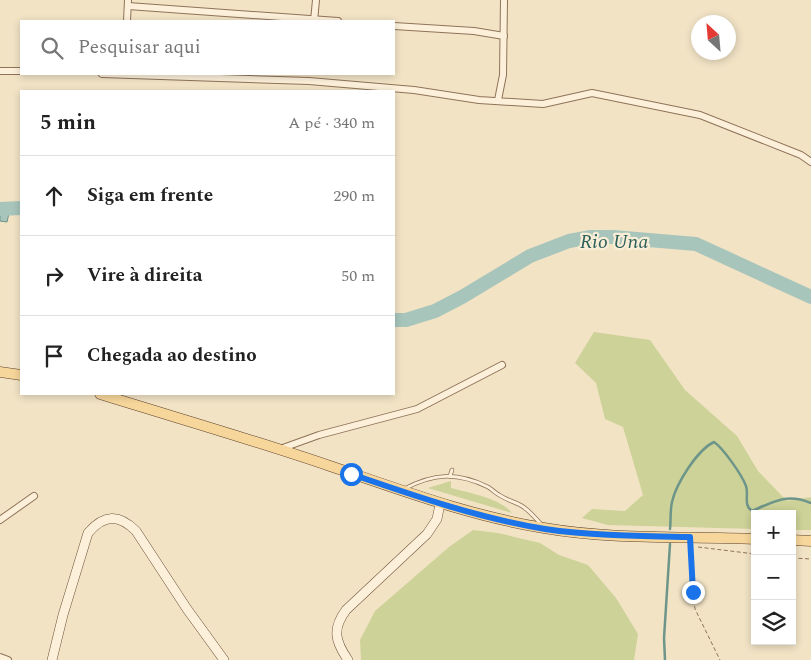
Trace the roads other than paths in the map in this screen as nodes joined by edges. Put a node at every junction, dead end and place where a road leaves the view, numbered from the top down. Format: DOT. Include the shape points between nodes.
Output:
graph roads {
  1 [pos="316,0"];
  2 [pos="504,0"];
  3 [pos="128,3"];
  4 [pos="127,20"];
  5 [pos="314,20"];
  6 [pos="395,26"];
  7 [pos="504,36"];
  8 [pos="0,71"];
  9 [pos="20,72"];
  10 [pos="186,75"];
  11 [pos="309,77"];
  12 [pos="498,100"];
  13 [pos="811,162"];
  14 [pos="502,365"];
  15 [pos="0,372"];
  16 [pos="20,375"];
  17 [pos="103,395"];
  18 [pos="278,449"];
  19 [pos="452,470"];
  20 [pos="450,476"];
  21 [pos="402,491"];
  22 [pos="34,496"];
  23 [pos="440,504"];
  24 [pos="0,520"];
  25 [pos="545,528"];
  26 [pos="751,539"];
  27 [pos="796,540"];
  28 [pos="811,541"];
  29 [pos="0,657"];
  30 [pos="8,660"];
  31 [pos="52,660"];
  32 [pos="224,660"];
  33 [pos="348,660"];
  1 -- 5 [label="street"];
  2 -- 7 [label="street"];
  3 -- 4 [label="street"];
  3 -- 5 [label="street"];
  6 -- 7 [label="street"];
  7 -- 12 [label="street" via="503,75"];
  8 -- 9 [label="street"];
  10 -- 11 [label="street"];
  11 -- 12 [label="street"];
  12 -- 13 [label="street" via="543,104 592,93 700,115 801,155"];
  14 -- 18 [label="street" via="417,409"];
  15 -- 16 [label="main road"];
  17 -- 18 [label="main road"];
  18 -- 21 [label="main road"];
  19 -- 20 [label="lane"];
  20 -- 21 [label="lane" via="420,480"];
  20 -- 25 [label="lane" via="488,487 522,506"];
  21 -- 23 [label="main road"];
  22 -- 24 [label="street"];
  23 -- 25 [label="main road"];
  23 -- 33 [label="street" via="437,519 427,534 339,620 336,635"];
  25 -- 26 [label="main road" via="624,536"];
  27 -- 28 [label="main road"];
  29 -- 30 [label="street"];
  31 -- 32 [label="street" via="88,533 94,525 114,518 128,522 136,531"];
}
